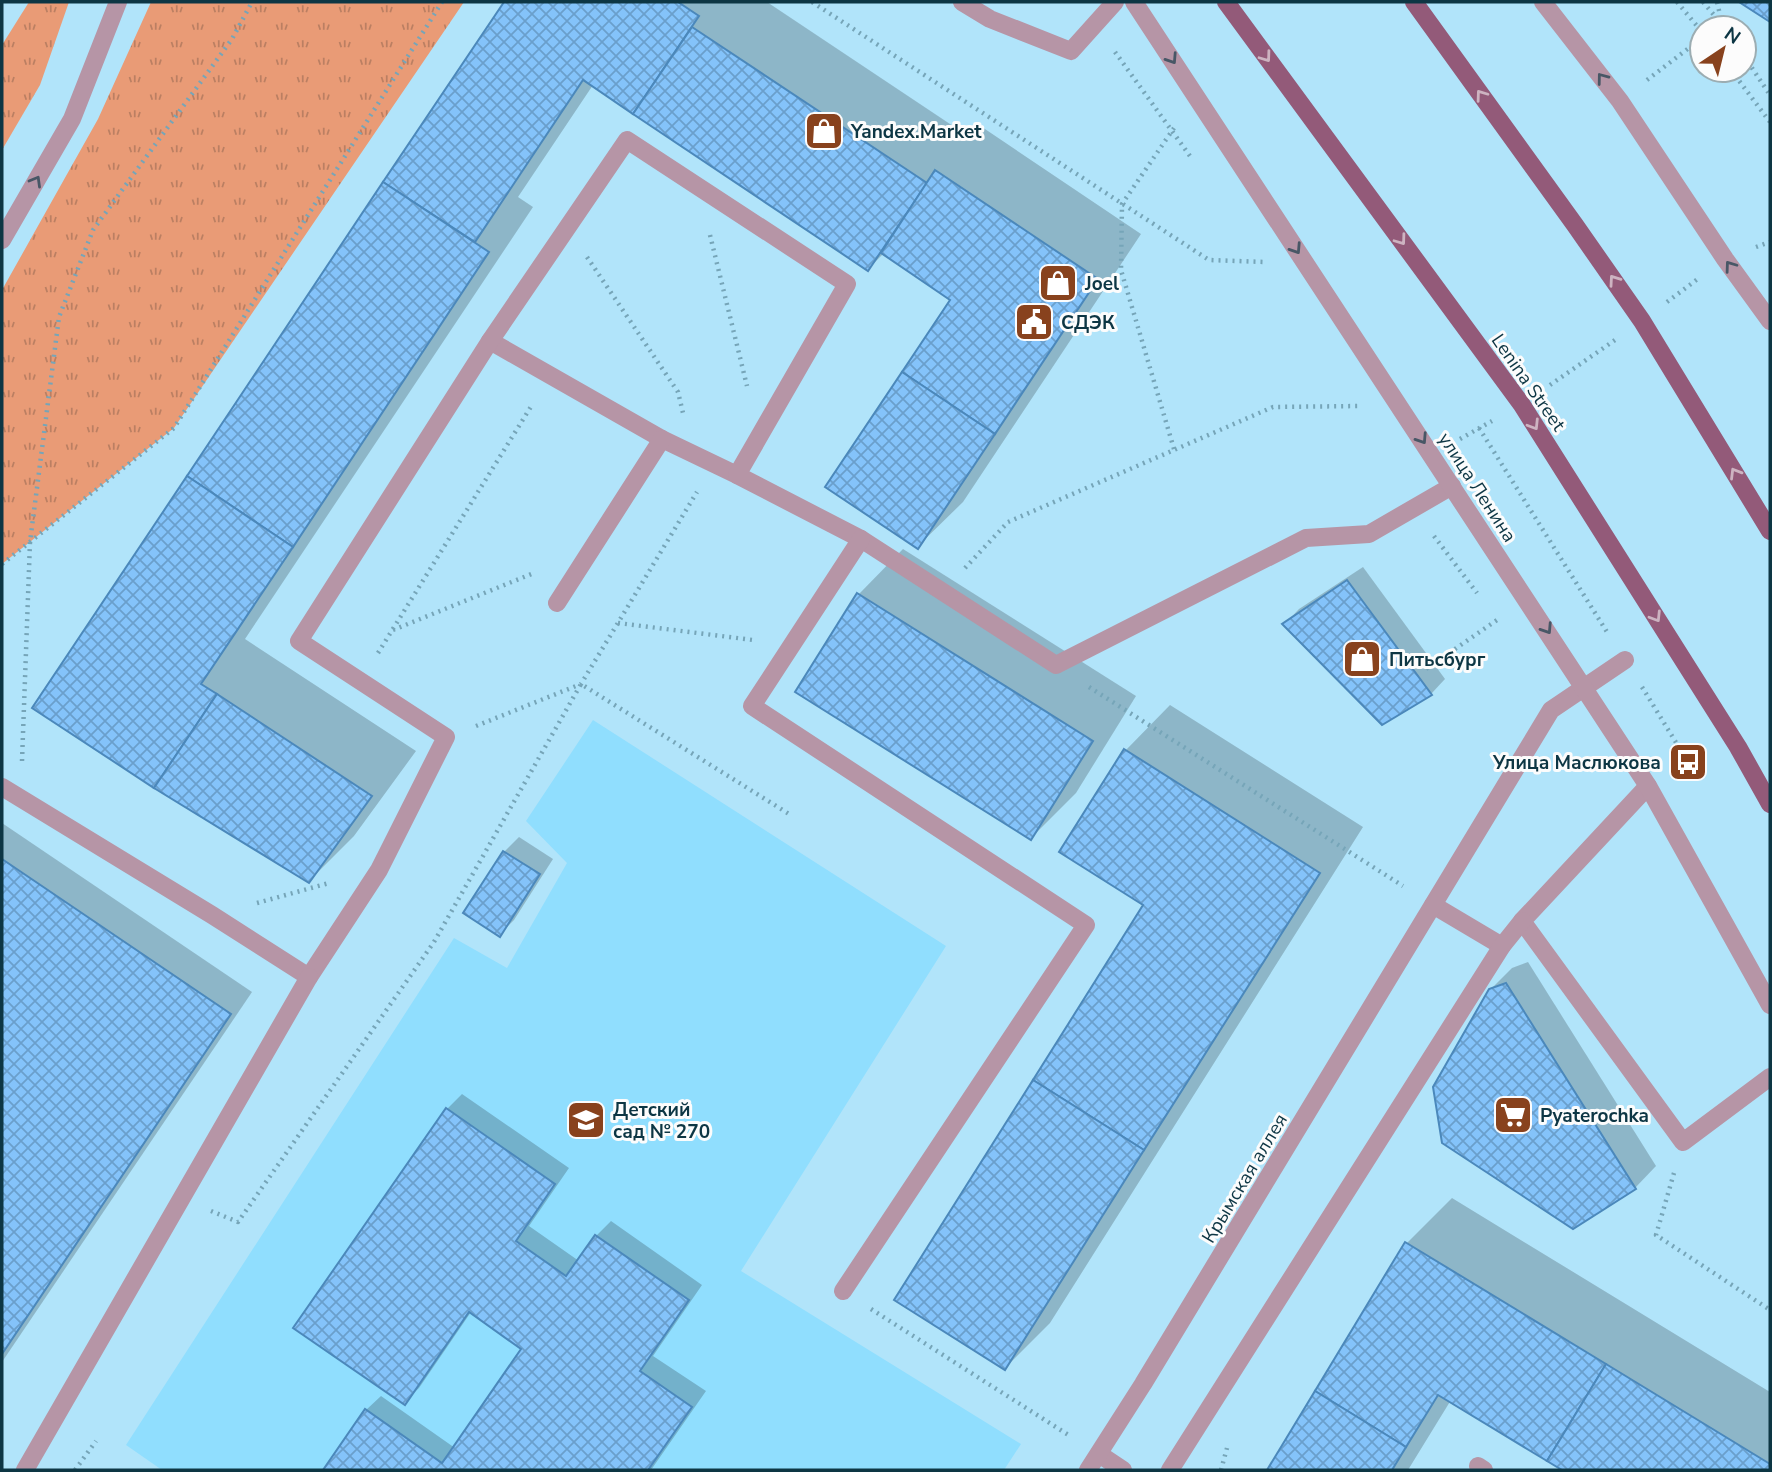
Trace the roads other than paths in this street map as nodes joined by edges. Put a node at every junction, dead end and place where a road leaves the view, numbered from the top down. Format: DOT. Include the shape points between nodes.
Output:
graph roads {
  1 [pos="118,2"];
  2 [pos="962,2"];
  3 [pos="1115,2"];
  4 [pos="1134,2"];
  5 [pos="1226,2"];
  6 [pos="1414,2"];
  7 [pos="1543,2"];
  8 [pos="2,240"];
  9 [pos="1770,321"];
  10 [pos="490,341"];
  11 [pos="662,439"];
  12 [pos="737,475"];
  13 [pos="1452,486"];
  14 [pos="1770,531"];
  15 [pos="861,539"];
  16 [pos="557,603"];
  17 [pos="1625,660"];
  18 [pos="1586,688"];
  19 [pos="1648,786"];
  20 [pos="2,787"];
  21 [pos="1770,804"];
  22 [pos="1433,905"];
  23 [pos="1522,921"];
  24 [pos="1502,946"];
  25 [pos="309,977"];
  26 [pos="1770,1005"];
  27 [pos="1770,1077"];
  28 [pos="843,1291"];
  29 [pos="1098,1454"];
  30 [pos="25,1470"];
  31 [pos="1088,1470"];
  32 [pos="1123,1470"];
  33 [pos="1170,1470"];
  8 -- 1 [label="street, one-way" via="72,119"];
  2 -- 3 [label="street" via="990,19 1071,51"];
  4 -- 13 [label="street, улица Ленина, one-way"];
  5 -- 21 [label="main road, Lenina Street, one-way" via="1521,405"];
  14 -- 6 [label="main road, one-way" via="1642,321"];
  9 -- 7 [label="street, one-way" via="1620,102"];
  10 -- 11 [label="street"];
  10 -- 12 [label="street" via="627,140 847,284"];
  10 -- 25 [label="street" via="299,641 446,737 379,870"];
  11 -- 12 [label="street"];
  11 -- 16 [label="street"];
  12 -- 15 [label="street"];
  13 -- 15 [label="street" via="1369,534 1306,537 1056,665"];
  13 -- 18 [label="street, улица Ленина, one-way"];
  15 -- 28 [label="street" via="752,706 1086,925"];
  17 -- 18 [label="street, Крымская аллея"];
  18 -- 19 [label="street, улица Ленина"];
  18 -- 22 [label="street, Крымская аллея" via="1551,710"];
  19 -- 23 [label="street"];
  19 -- 26 [label="street, улица Ленина"];
  20 -- 25 [label="street"];
  22 -- 24 [label="street"];
  22 -- 29 [label="street, Крымская аллея"];
  23 -- 24 [label="street"];
  23 -- 27 [label="street" via="1682,1142"];
  24 -- 33 [label="street"];
  25 -- 30 [label="street"];
  29 -- 31 [label="street, Крымская аллея"];
  29 -- 32 [label="street"];
}
